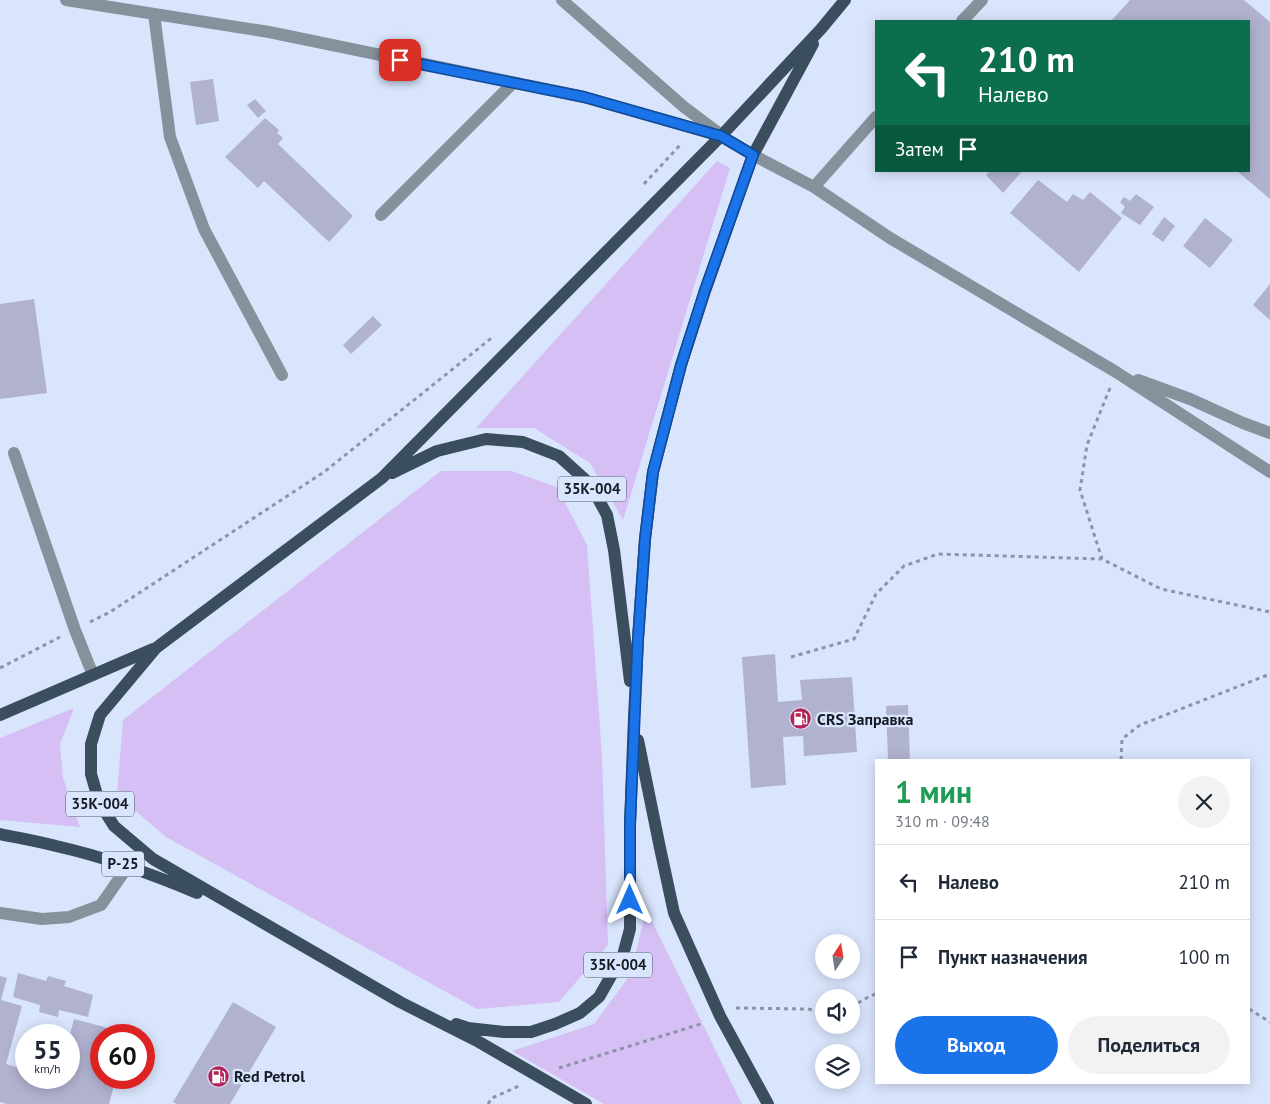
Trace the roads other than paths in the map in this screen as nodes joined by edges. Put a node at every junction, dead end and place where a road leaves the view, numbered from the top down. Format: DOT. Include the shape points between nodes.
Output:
graph roads {
  1 [pos="66,0"];
  2 [pos="562,0"];
  3 [pos="845,0"];
  4 [pos="982,0"];
  5 [pos="154,14"];
  6 [pos="963,20"];
  7 [pos="821,29"];
  8 [pos="513,83"];
  9 [pos="875,118"];
  10 [pos="721,136"];
  11 [pos="753,155"];
  12 [pos="814,187"];
  13 [pos="381,215"];
  14 [pos="1116,372"];
  15 [pos="282,375"];
  16 [pos="1270,433"];
  17 [pos="14,453"];
  18 [pos="1270,472"];
  19 [pos="382,478"];
  20 [pos="156,648"];
  21 [pos="93,675"];
  22 [pos="0,715"];
  23 [pos="634,717"];
  24 [pos="0,834"];
  25 [pos="128,866"];
  26 [pos="241,911"];
  27 [pos="0,913"];
  28 [pos="400,1002"];
  29 [pos="586,1104"];
  30 [pos="768,1104"];
  1 -- 5 [label="lane"];
  2 -- 10 [label="lane"];
  3 -- 7 [label="main road"];
  4 -- 6 [label="lane"];
  5 -- 8 [label="lane" via="269,32"];
  5 -- 15 [label="lane" via="170,137 204,229"];
  7 -- 10 [label="main road"];
  7 -- 11 [label="main road"];
  8 -- 10 [label="lane" via="584,97"];
  8 -- 13 [label="lane"];
  9 -- 12 [label="lane"];
  10 -- 11 [label="lane"];
  10 -- 19 [label="main road"];
  11 -- 12 [label="lane"];
  11 -- 23 [label="main road" via="681,365 653,472 645,539"];
  12 -- 14 [label="lane" via="890,238"];
  14 -- 16 [label="lane"];
  14 -- 18 [label="lane"];
  17 -- 21 [label="lane"];
  19 -- 20 [label="main road, 35К-004"];
  19 -- 23 [label="main road, 35К-004" via="437,451 486,439 523,442 559,456 590,484 607,515 614,550"];
  20 -- 21 [label="main road"];
  20 -- 26 [label="main road, 35К-004" via="100,715 91,744 91,774 99,802 114,826 154,859"];
  21 -- 22 [label="main road"];
  23 -- 28 [label="main road, 35К-004" via="630,929 623,955 599,997 580,1013 531,1032 468,1028"];
  23 -- 30 [label="main road, 35К-004" via="674,913 720,1016"];
  24 -- 25 [label="main road, Р-25"];
  25 -- 26 [label="main road, Р-25"];
  25 -- 27 [label="lane" via="101,906 60,918"];
  26 -- 28 [label="main road, 35К-004"];
  28 -- 29 [label="main road, 35К-004" via="479,1042"];
}
